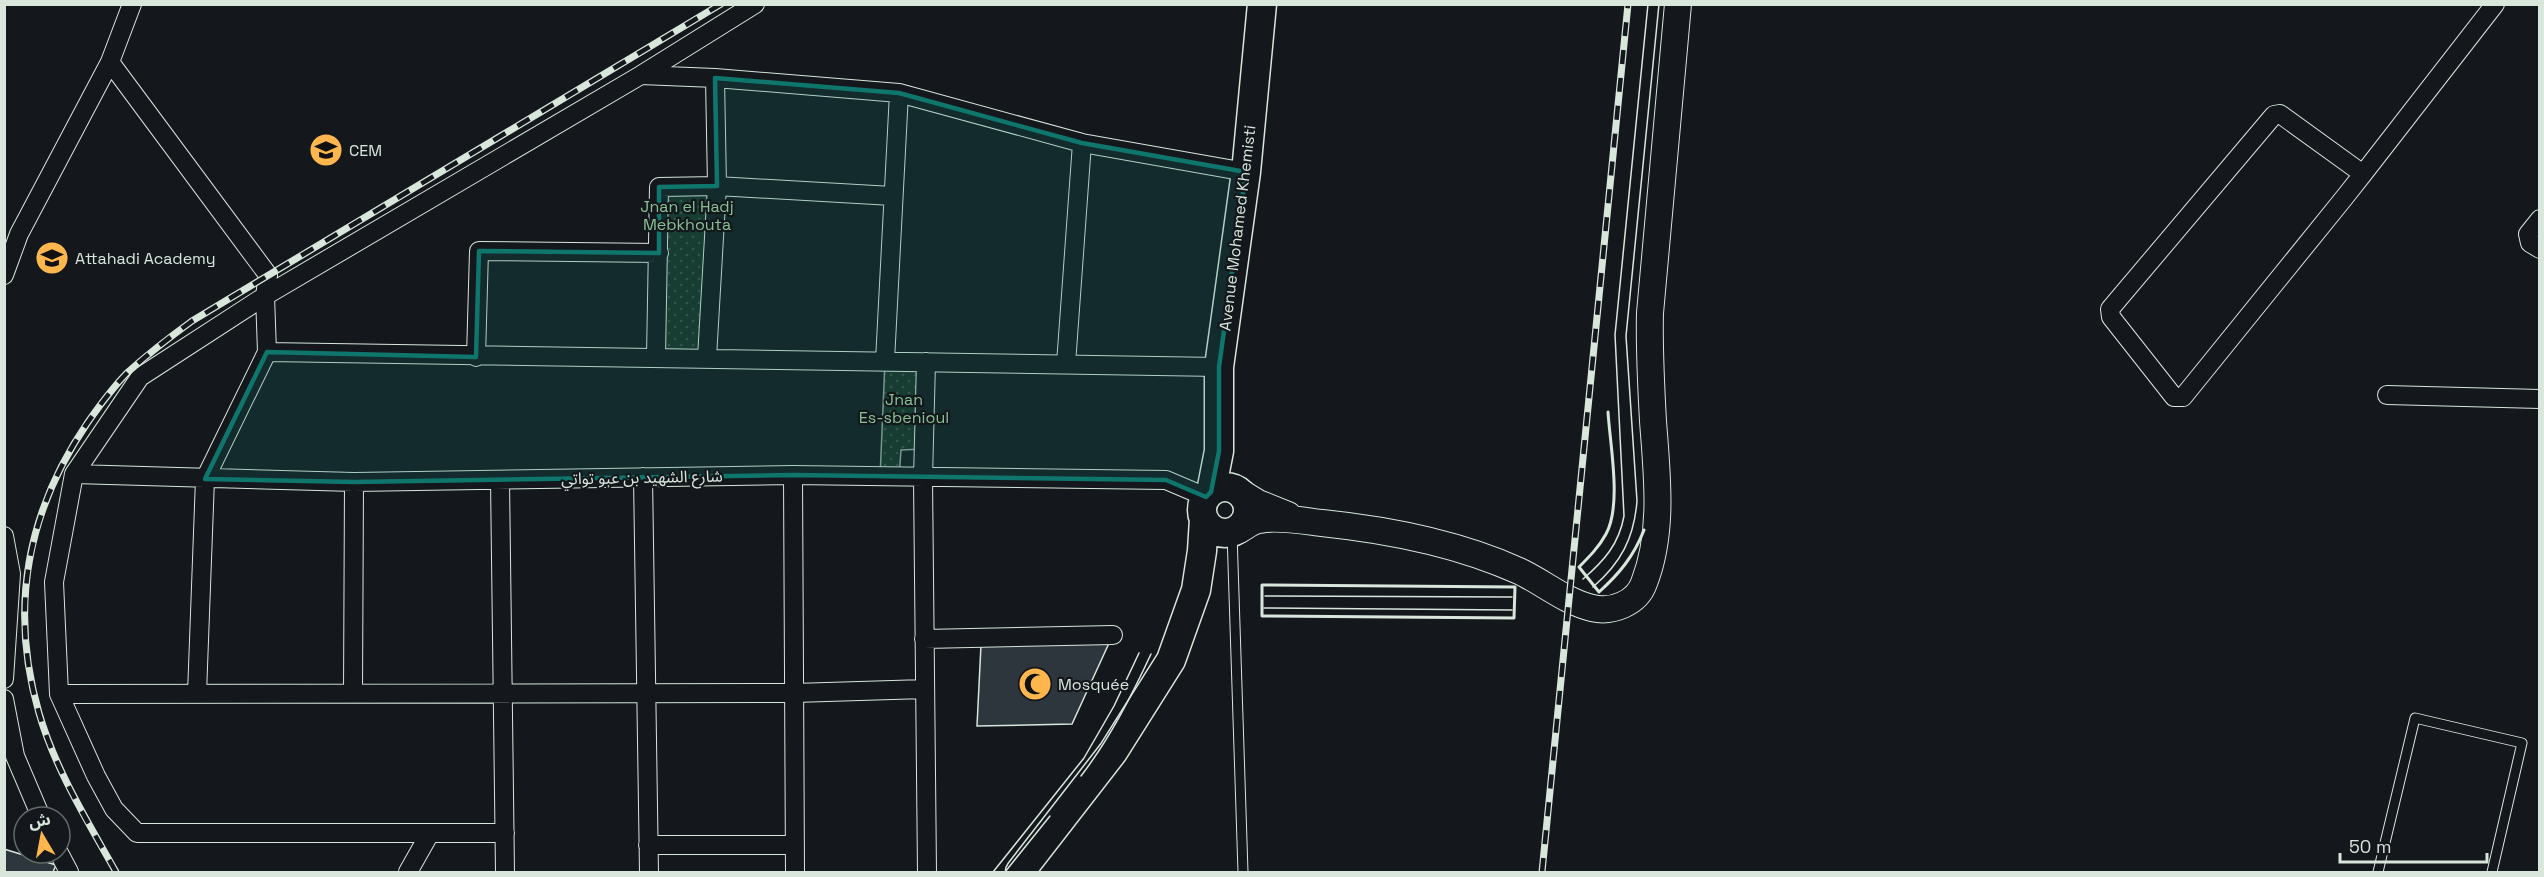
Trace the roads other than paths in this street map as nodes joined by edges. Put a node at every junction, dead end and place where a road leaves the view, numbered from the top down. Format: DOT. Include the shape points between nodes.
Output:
graph roads {
  1 [pos="132,4"];
  2 [pos="755,4"];
  3 [pos="1262,4"];
  4 [pos="1678,4"];
  5 [pos="2496,4"];
  6 [pos="110,62"];
  7 [pos="641,75"];
  8 [pos="715,78"];
  9 [pos="899,93"];
  10 [pos="1082,143"];
  11 [pos="1246,172"];
  12 [pos="2363,174"];
  13 [pos="717,186"];
  14 [pos="892,196"];
  15 [pos="2540,219"];
  16 [pos="12,231"];
  17 [pos="2540,249"];
  18 [pos="658,253"];
  19 [pos="4,275"];
  20 [pos="265,296"];
  21 [pos="267,352"];
  22 [pos="476,357"];
  23 [pos="656,357"];
  24 [pos="707,358"];
  25 [pos="885,361"];
  26 [pos="926,362"];
  27 [pos="1066,364"];
  28 [pos="1218,367"];
  29 [pos="2387,395"];
  30 [pos="2540,399"];
  31 [pos="74,474"];
  32 [pos="793,475"];
  33 [pos="643,477"];
  34 [pos="923,478"];
  35 [pos="205,479"];
  36 [pos="500,480"];
  37 [pos="354,482"];
  38 [pos="1224,511"];
  39 [pos="4,536"];
  40 [pos="1113,635"];
  41 [pos="924,639"];
  42 [pos="4,679"];
  43 [pos="925,689"];
  44 [pos="353,693"];
  45 [pos="503,693"];
  46 [pos="646,693"];
  47 [pos="794,693"];
  48 [pos="59,694"];
  49 [pos="197,694"];
  50 [pos="4,699"];
  51 [pos="36,805"];
  52 [pos="430,833"];
  53 [pos="505,833"];
  54 [pos="648,845"];
  55 [pos="795,845"];
  56 [pos="408,873"];
  57 [pos="505,873"];
  58 [pos="649,873"];
  59 [pos="795,873"];
  60 [pos="927,873"];
  61 [pos="1020,873"];
  62 [pos="1243,873"];
  63 [pos="2378,873"];
  64 [pos="2492,873"];
  1 -- 6 [label="street"];
  2 -- 7 [label="street"];
  3 -- 11 [label="main road, Avenue Mohamed Khemisti"];
  4 -- 38 [label="street" via="1650,313 1657,520 1653,549 1638,595 1618,607 1592,608 1477,554 1425,539 1369,528 1259,520"];
  5 -- 12 [label="street"];
  6 -- 16 [label="street"];
  6 -- 20 [label="street" via="268,275"];
  7 -- 8 [label="street"];
  7 -- 20 [label="street"];
  8 -- 9 [label="street"];
  8 -- 13 [label="street"];
  9 -- 10 [label="street"];
  9 -- 14 [label="street"];
  10 -- 11 [label="street"];
  10 -- 27 [label="street"];
  11 -- 28 [label="main road, Avenue Mohamed Khemisti"];
  12 -- 12 [label="street" via="2183,397 2174,397 2111,317 2110,309 2274,115 2280,114"];
  13 -- 14 [label="street"];
  13 -- 18 [label="street" via="659,187"];
  13 -- 24 [label="street"];
  14 -- 25 [label="street"];
  15 -- 17 [label="street" via="2528,234 2530,243"];
  16 -- 19 [label="street"];
  18 -- 22 [label="street" via="479,251"];
  18 -- 23 [label="street"];
  20 -- 21 [label="street"];
  20 -- 31 [label="street" via="140,377"];
  21 -- 22 [label="street"];
  21 -- 35 [label="street"];
  22 -- 23 [label="street"];
  23 -- 24 [label="street"];
  24 -- 25 [label="street"];
  25 -- 26 [label="street"];
  26 -- 27 [label="street"];
  26 -- 34 [label="street"];
  27 -- 28 [label="street"];
  28 -- 38 [label="main road, Avenue Mohamed Khemisti"];
  29 -- 30 [label="street"];
  31 -- 35 [label="street, شارع الشهيد بن عبو تواتي"];
  31 -- 48 [label="street" via="54,582"];
  32 -- 33 [label="street, شارع الشهيد بن عبو تواتي"];
  32 -- 34 [label="street, شارع الشهيد بن عبو تواتي"];
  32 -- 47 [label="street"];
  33 -- 36 [label="street, شارع الشهيد بن عبو تواتي"];
  33 -- 46 [label="street"];
  34 -- 38 [label="street, شارع الشهيد بن عبو تواتي" via="1166,480"];
  34 -- 41 [label="street"];
  35 -- 37 [label="street, شارع الشهيد بن عبو تواتي"];
  35 -- 49 [label="street"];
  36 -- 37 [label="street, شارع الشهيد بن عبو تواتي"];
  36 -- 45 [label="street"];
  37 -- 44 [label="street"];
  38 -- 61 [label="main road, Avenue Mohamed Khemisti" via="1202,551 1196,591 1171,660 1113,752"];
  38 -- 62 [label="lane"];
  39 -- 42 [label="street" via="11,574"];
  40 -- 41 [label="street"];
  41 -- 43 [label="street"];
  43 -- 47 [label="street"];
  43 -- 60 [label="street"];
  44 -- 45 [label="street"];
  44 -- 49 [label="street"];
  45 -- 46 [label="street"];
  45 -- 53 [label="street"];
  46 -- 47 [label="street"];
  46 -- 54 [label="street"];
  47 -- 55 [label="street"];
  48 -- 49 [label="street"];
  48 -- 52 [label="street" via="114,809 137,833"];
  50 -- 51 [label="street" via="15,756"];
  52 -- 53 [label="street"];
  52 -- 56 [label="street"];
  53 -- 57 [label="street"];
  54 -- 55 [label="street"];
  54 -- 58 [label="street"];
  55 -- 59 [label="street"];
  63 -- 64 [label="lane" via="2415,718 2522,743"];
}
